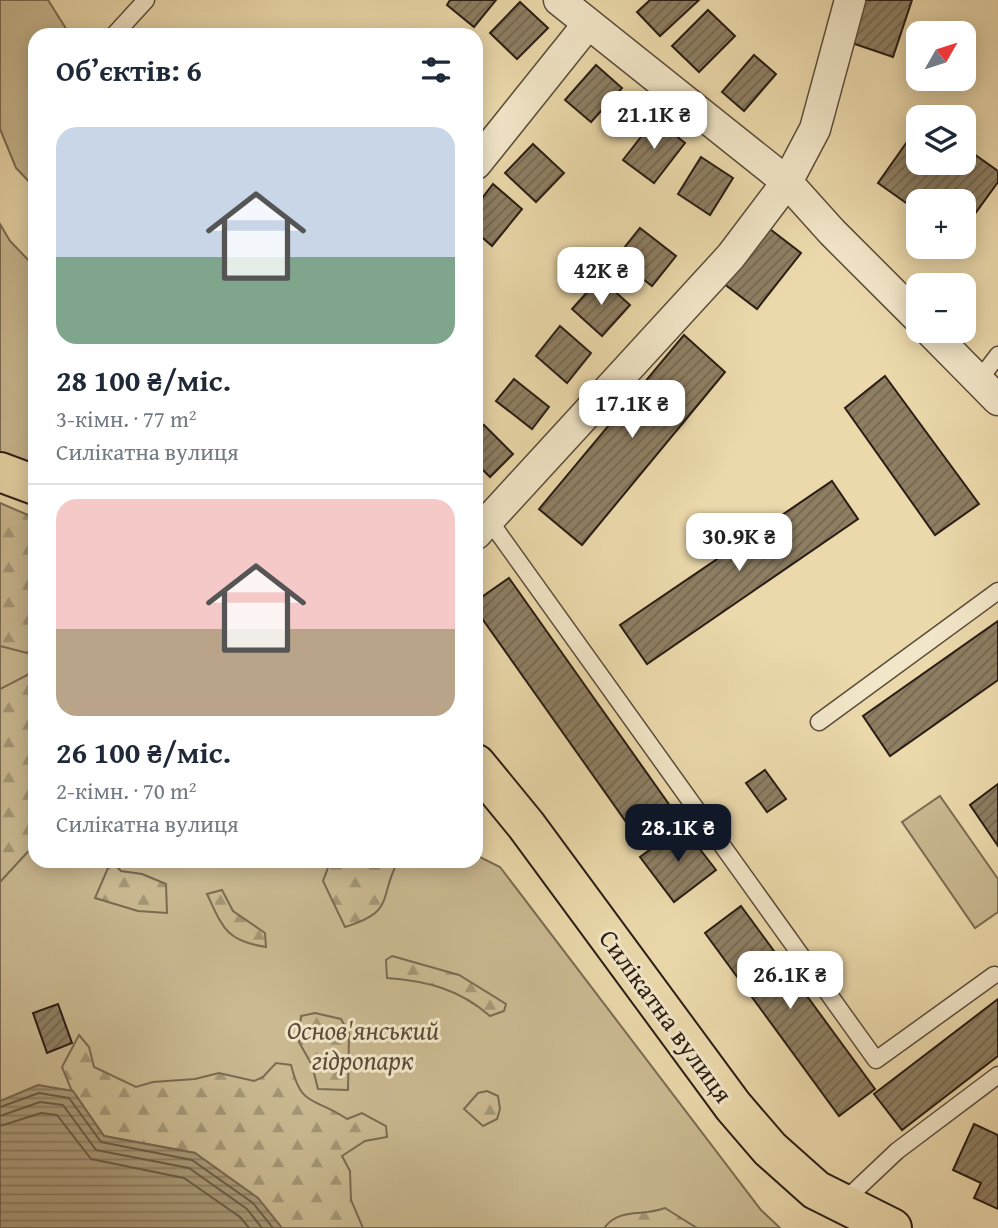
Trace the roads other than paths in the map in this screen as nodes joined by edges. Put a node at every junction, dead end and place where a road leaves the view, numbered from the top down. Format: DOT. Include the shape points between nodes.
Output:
graph roads {
  1 [pos="146,0"];
  2 [pos="559,0"];
  3 [pos="850,0"];
  4 [pos="588,24"];
  5 [pos="120,28"];
  6 [pos="483,155"];
  7 [pos="787,182"];
  8 [pos="906,306"];
  9 [pos="942,343"];
  10 [pos="998,355"];
  11 [pos="988,390"];
  12 [pos="0,471"];
  13 [pos="28,482"];
  14 [pos="483,527"];
  15 [pos="998,591"];
  16 [pos="819,722"];
  17 [pos="483,779"];
  18 [pos="994,975"];
  19 [pos="998,1075"];
  20 [pos="842,1203"];
  21 [pos="892,1228"];
  1 -- 5 [label="lane"];
  2 -- 4 [label="street"];
  3 -- 7 [label="street" via="815,129"];
  4 -- 6 [label="street"];
  4 -- 7 [label="street"];
  7 -- 8 [label="street"];
  7 -- 14 [label="street" via="731,256"];
  9 -- 11 [label="street"];
  10 -- 11 [label="lane"];
  12 -- 13 [label="main road"];
  14 -- 18 [label="lane" via="876,1060"];
  15 -- 16 [label="lane"];
  17 -- 20 [label="main road, Силікатна вулиця" via="733,1106 770,1149 816,1190"];
  19 -- 20 [label="lane" via="897,1152"];
  20 -- 21 [label="main road, Силікатна вулиця"];
}
